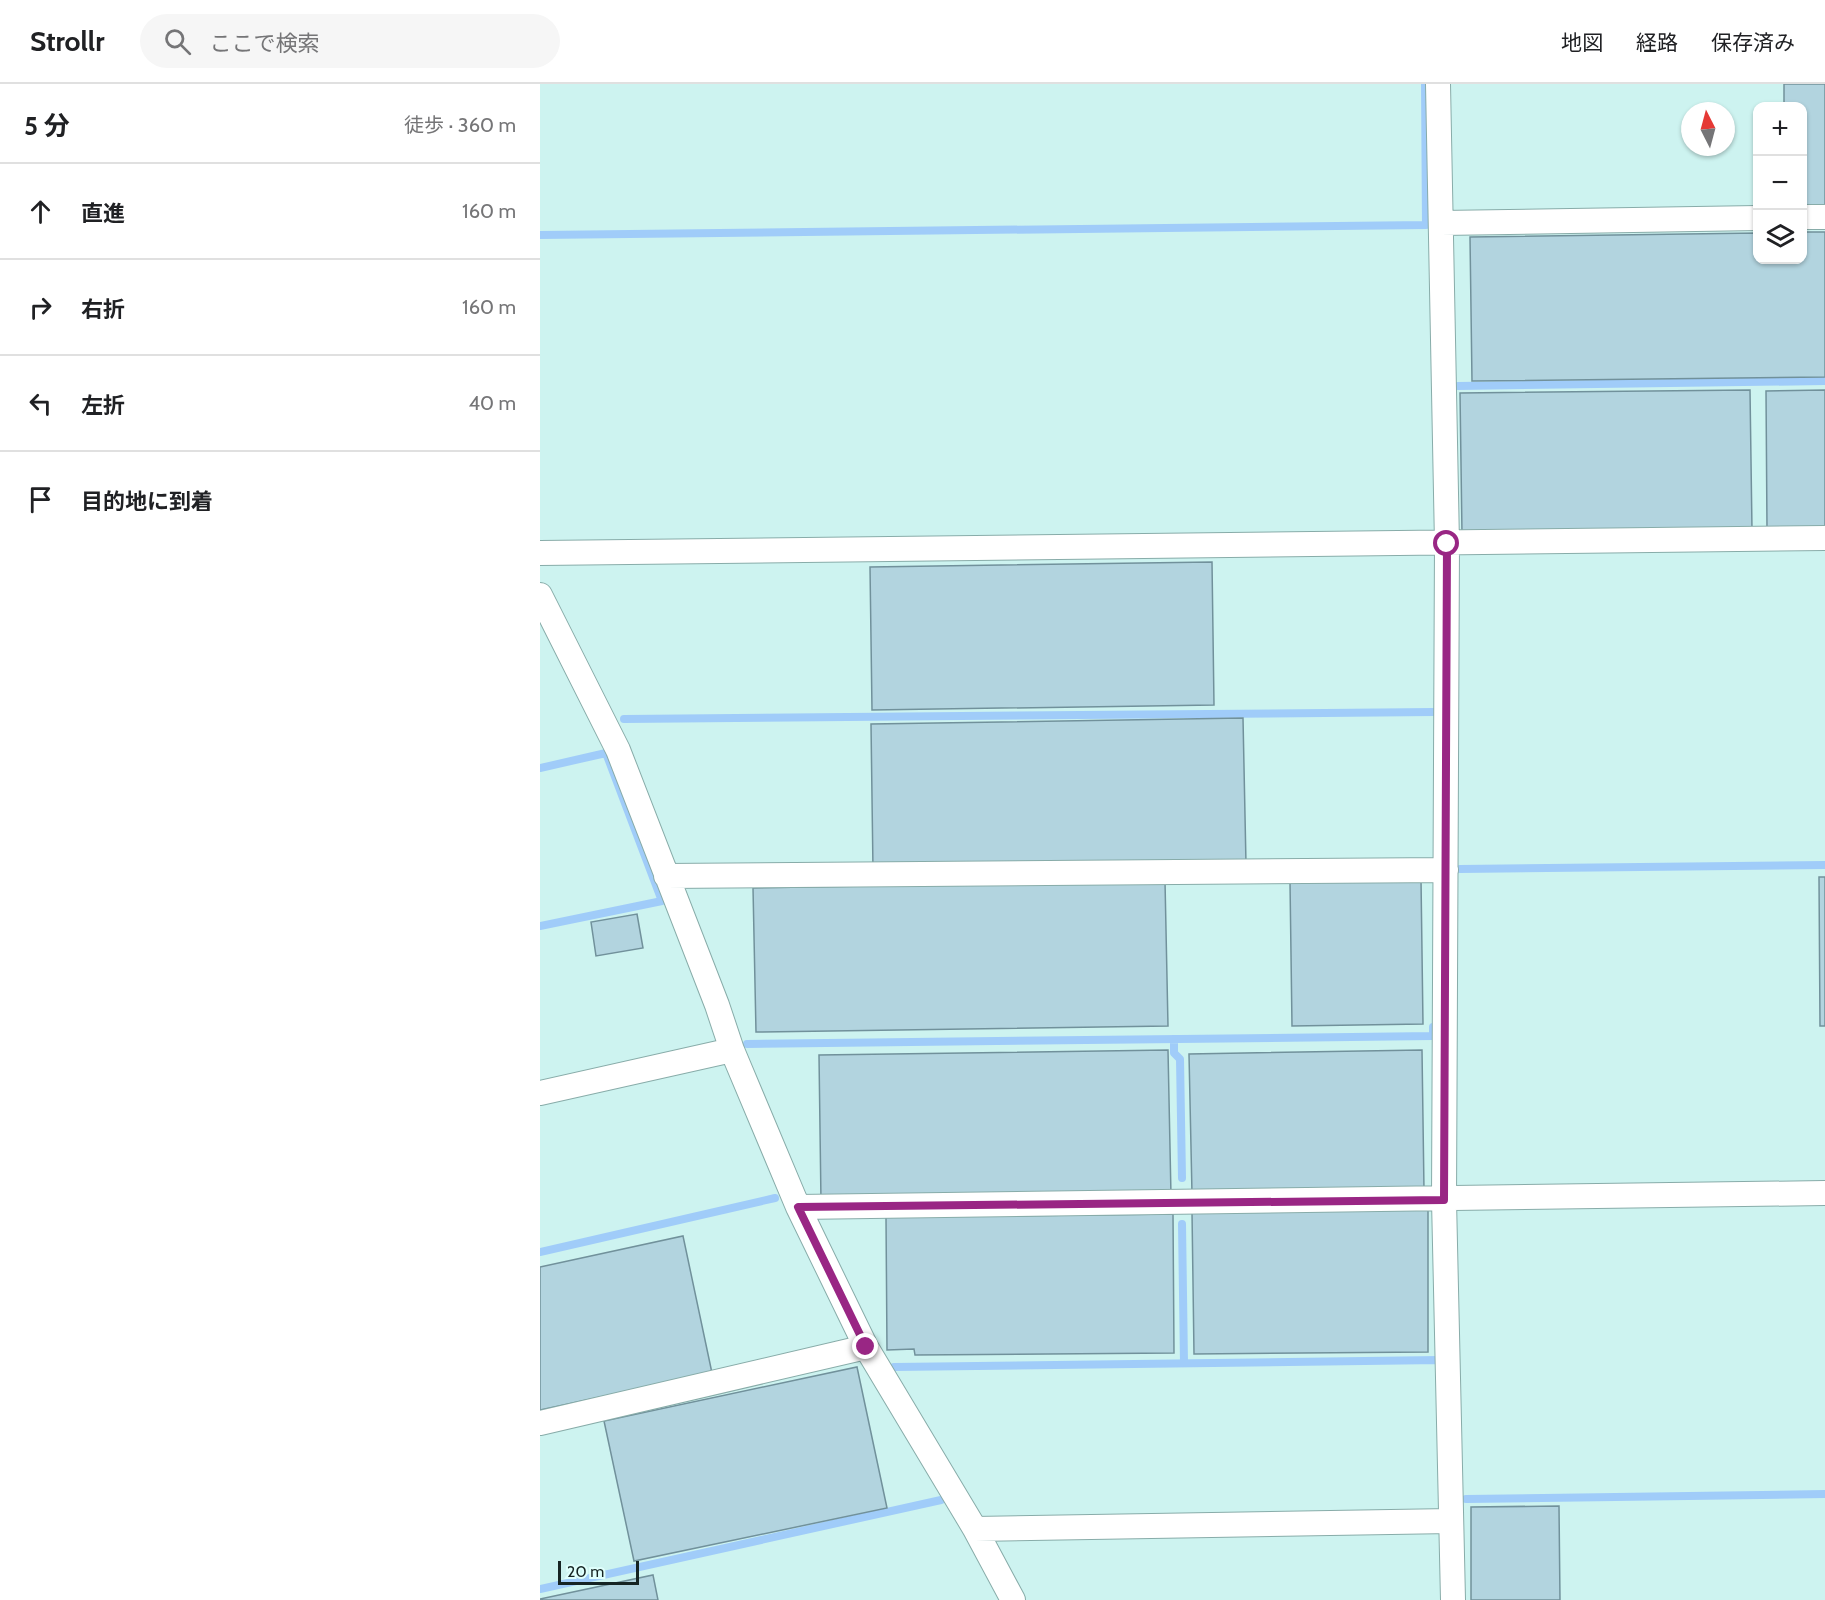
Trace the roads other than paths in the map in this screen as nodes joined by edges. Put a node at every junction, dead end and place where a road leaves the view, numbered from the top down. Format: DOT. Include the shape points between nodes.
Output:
graph roads {
  1 [pos="1438,84"];
  2 [pos="1825,217"];
  3 [pos="1753,218"];
  4 [pos="1807,218"];
  5 [pos="1441,223"];
  6 [pos="1825,538"];
  7 [pos="1447,544"];
  8 [pos="540,553"];
  9 [pos="540,595"];
  10 [pos="1446,870"];
  11 [pos="666,876"];
  12 [pos="732,1050"];
  13 [pos="540,1092"];
  14 [pos="1825,1193"];
  15 [pos="1444,1200"];
  16 [pos="798,1207"];
  17 [pos="866,1347"];
  18 [pos="540,1423"];
  19 [pos="1451,1521"];
  20 [pos="975,1529"];
  21 [pos="1013,1600"];
  22 [pos="1452,1600"];
  1 -- 5 [label="street"];
  2 -- 4 [label="street"];
  3 -- 5 [label="street"];
  5 -- 7 [label="street"];
  6 -- 7 [label="street"];
  7 -- 8 [label="street"];
  7 -- 10 [label="street"];
  9 -- 11 [label="street" via="618,750"];
  10 -- 11 [label="street"];
  10 -- 15 [label="street"];
  11 -- 12 [label="street"];
  12 -- 13 [label="street"];
  12 -- 16 [label="street"];
  14 -- 15 [label="street"];
  15 -- 16 [label="street"];
  15 -- 19 [label="street"];
  16 -- 17 [label="street"];
  17 -- 18 [label="street"];
  17 -- 20 [label="street"];
  19 -- 20 [label="street"];
  19 -- 22 [label="street"];
  20 -- 21 [label="street"];
}
